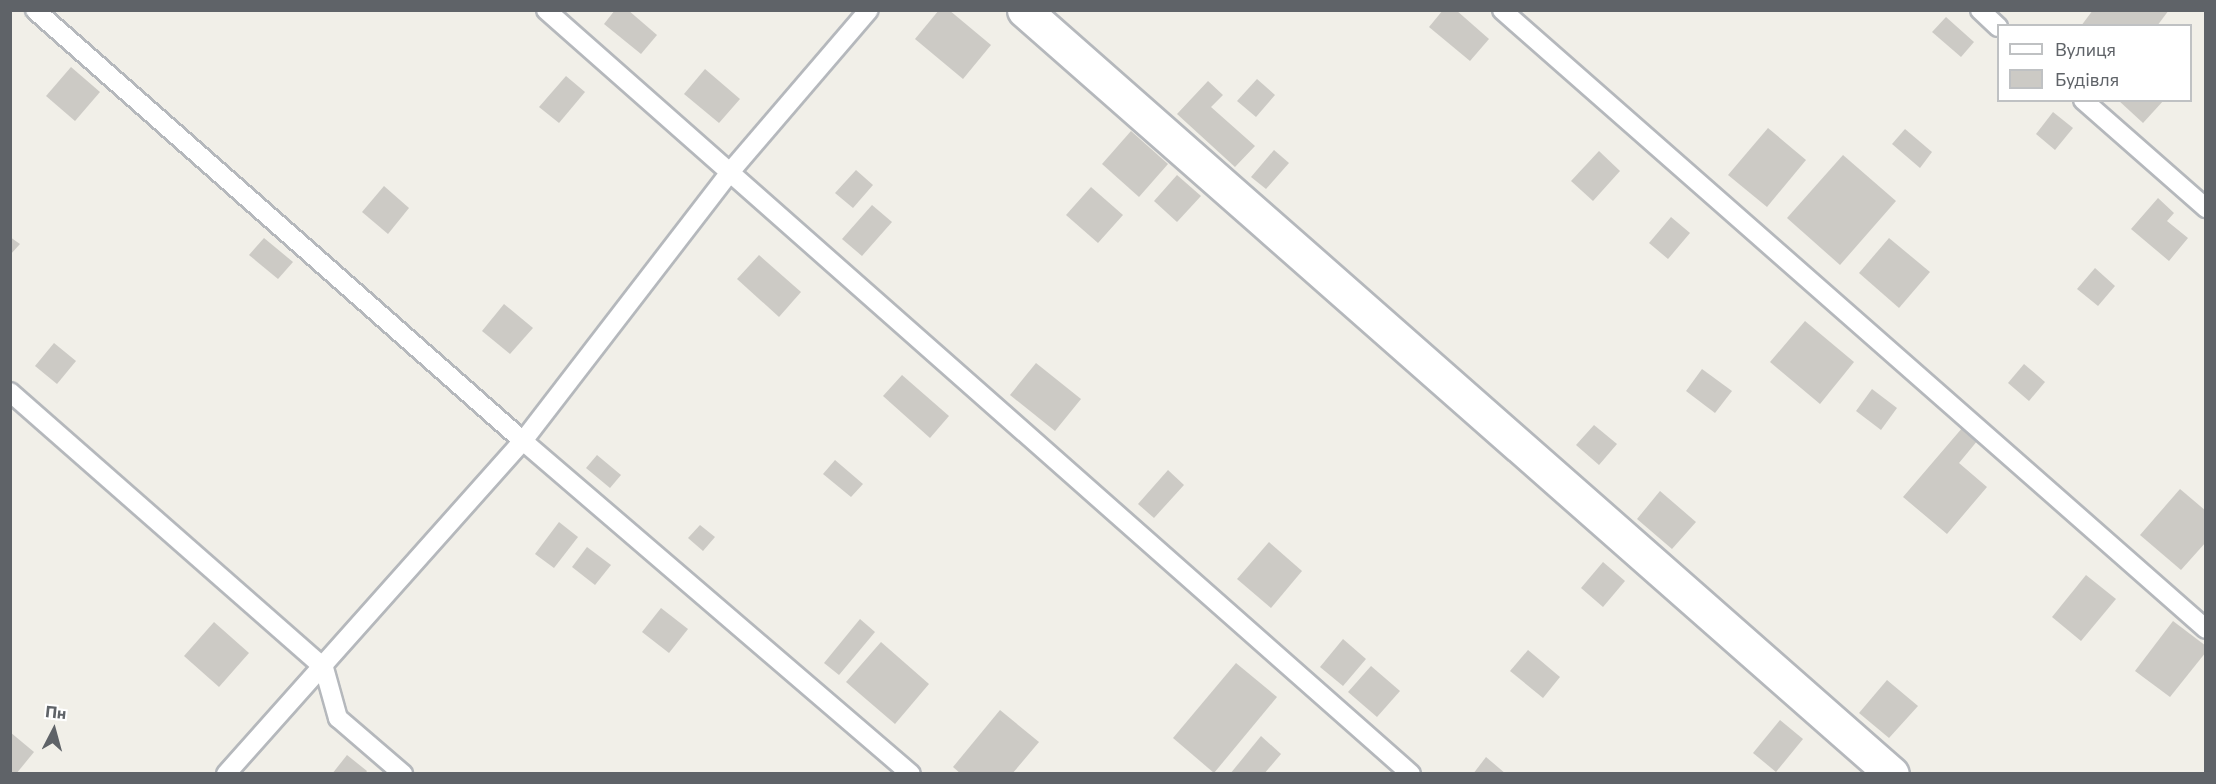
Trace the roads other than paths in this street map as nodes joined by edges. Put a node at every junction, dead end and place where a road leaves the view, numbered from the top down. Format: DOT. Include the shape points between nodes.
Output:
graph roads {
  1 [pos="35,10"];
  2 [pos="546,10"];
  3 [pos="869,10"];
  4 [pos="1024,10"];
  5 [pos="1502,10"];
  6 [pos="1980,10"];
  7 [pos="1997,26"];
  8 [pos="2085,102"];
  9 [pos="730,172"];
  10 [pos="2205,208"];
  11 [pos="10,392"];
  12 [pos="523,441"];
  13 [pos="2205,629"];
  14 [pos="324,668"];
  15 [pos="226,774"];
  16 [pos="403,774"];
  17 [pos="911,774"];
  18 [pos="1411,774"];
  19 [pos="1892,774"];
  1 -- 12 [label="lane"];
  2 -- 9 [label="lane"];
  3 -- 9 [label="lane"];
  4 -- 19 [label="street"];
  5 -- 13 [label="lane"];
  6 -- 7 [label="lane"];
  8 -- 10 [label="lane"];
  9 -- 12 [label="lane"];
  9 -- 18 [label="lane"];
  11 -- 14 [label="lane"];
  12 -- 14 [label="lane"];
  12 -- 17 [label="lane"];
  14 -- 15 [label="lane"];
  14 -- 16 [label="lane" via="338,717"];
}
